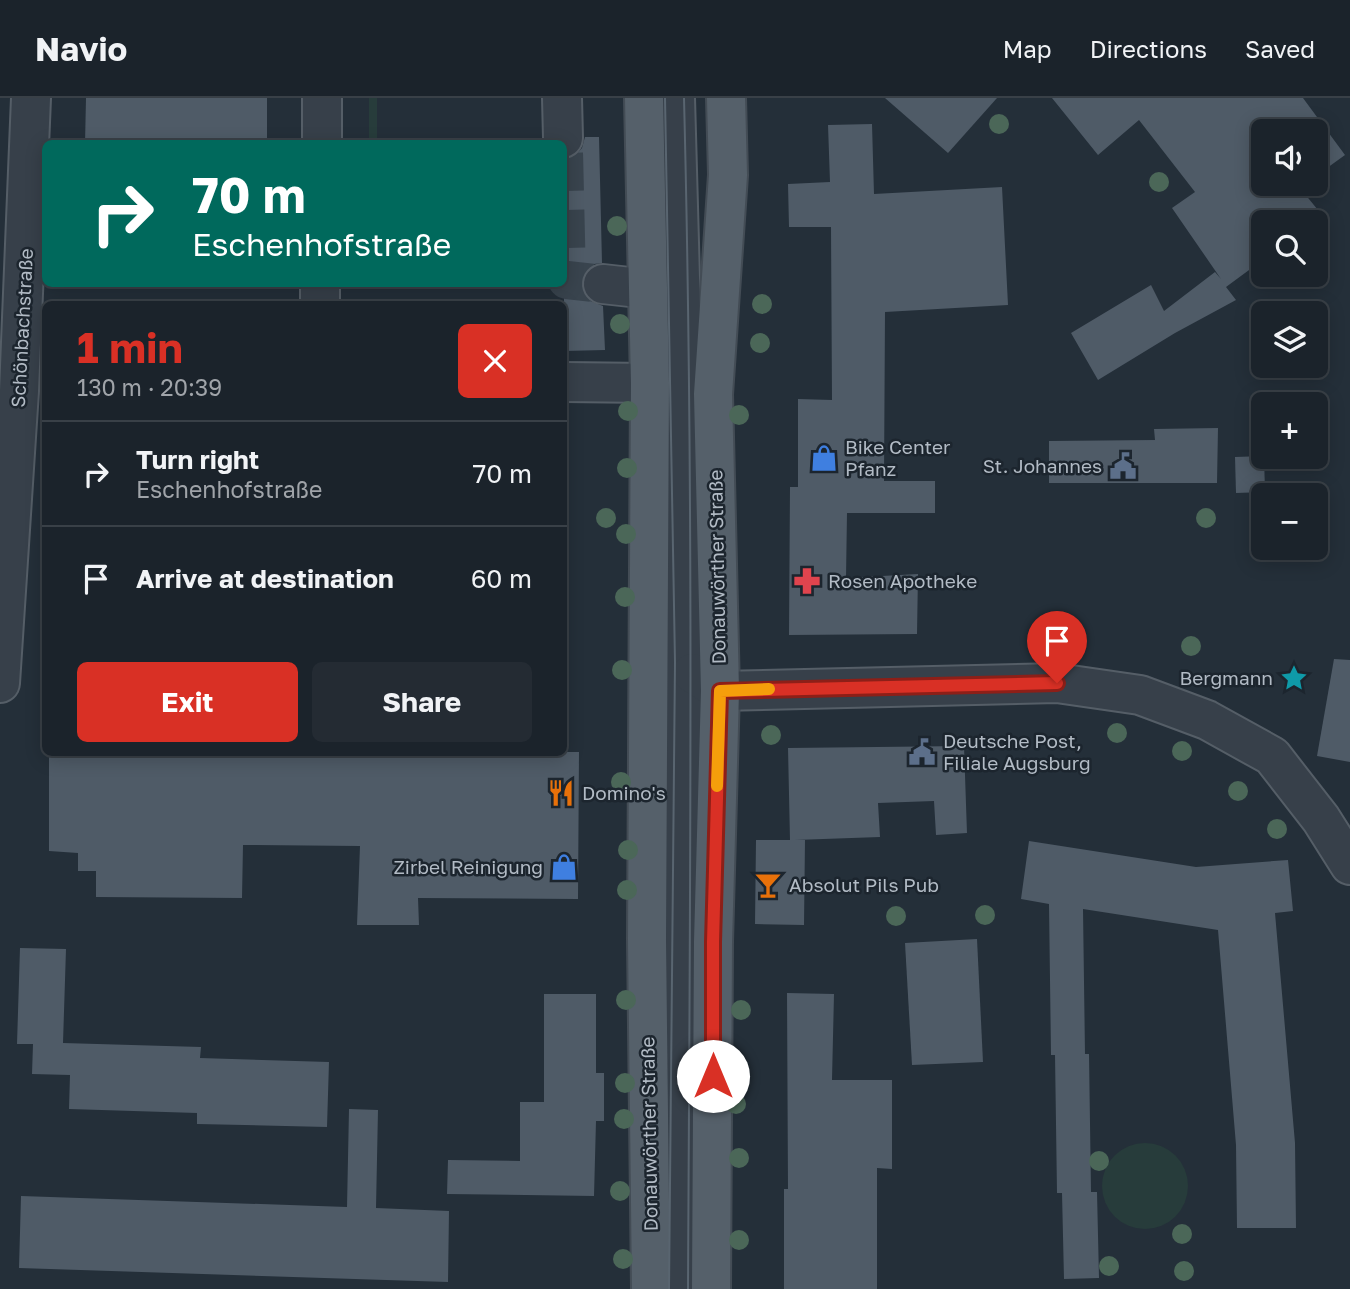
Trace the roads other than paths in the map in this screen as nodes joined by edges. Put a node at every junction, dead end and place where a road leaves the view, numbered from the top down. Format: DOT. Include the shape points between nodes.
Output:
graph roads {
  1 [pos="31,98"];
  2 [pos="322,98"];
  3 [pos="562,98"];
  4 [pos="644,98"];
  5 [pos="676,98"];
  6 [pos="726,98"];
  7 [pos="563,138"];
  8 [pos="321,140"];
  9 [pos="603,284"];
  10 [pos="648,289"];
  11 [pos="567,382"];
  12 [pos="650,383"];
  13 [pos="650,643"];
  14 [pos="685,669"];
  15 [pos="0,683"];
  16 [pos="720,691"];
  17 [pos="1350,865"];
  18 [pos="651,1289"];
  19 [pos="680,1289"];
  20 [pos="711,1289"];
  1 -- 15 [label="street, Schönbachstraße" via="19,391"];
  2 -- 8 [label="street"];
  3 -- 7 [label="street"];
  4 -- 10 [label="main road, Donauwörther Straße"];
  5 -- 14 [label="street"];
  6 -- 16 [label="main road, Donauwörther Straße" via="728,175 713,394"];
  9 -- 10 [label="street"];
  10 -- 12 [label="main road, Donauwörther Straße"];
  11 -- 12 [label="street"];
  12 -- 13 [label="main road, Donauwörther Straße"];
  13 -- 14 [label="street"];
  13 -- 18 [label="main road, Donauwörther Straße"];
  14 -- 16 [label="street"];
  14 -- 19 [label="street"];
  16 -- 17 [label="street" via="1057,683 1140,695 1207,720 1272,756"];
  16 -- 20 [label="main road, Donauwörther Straße"];
}
